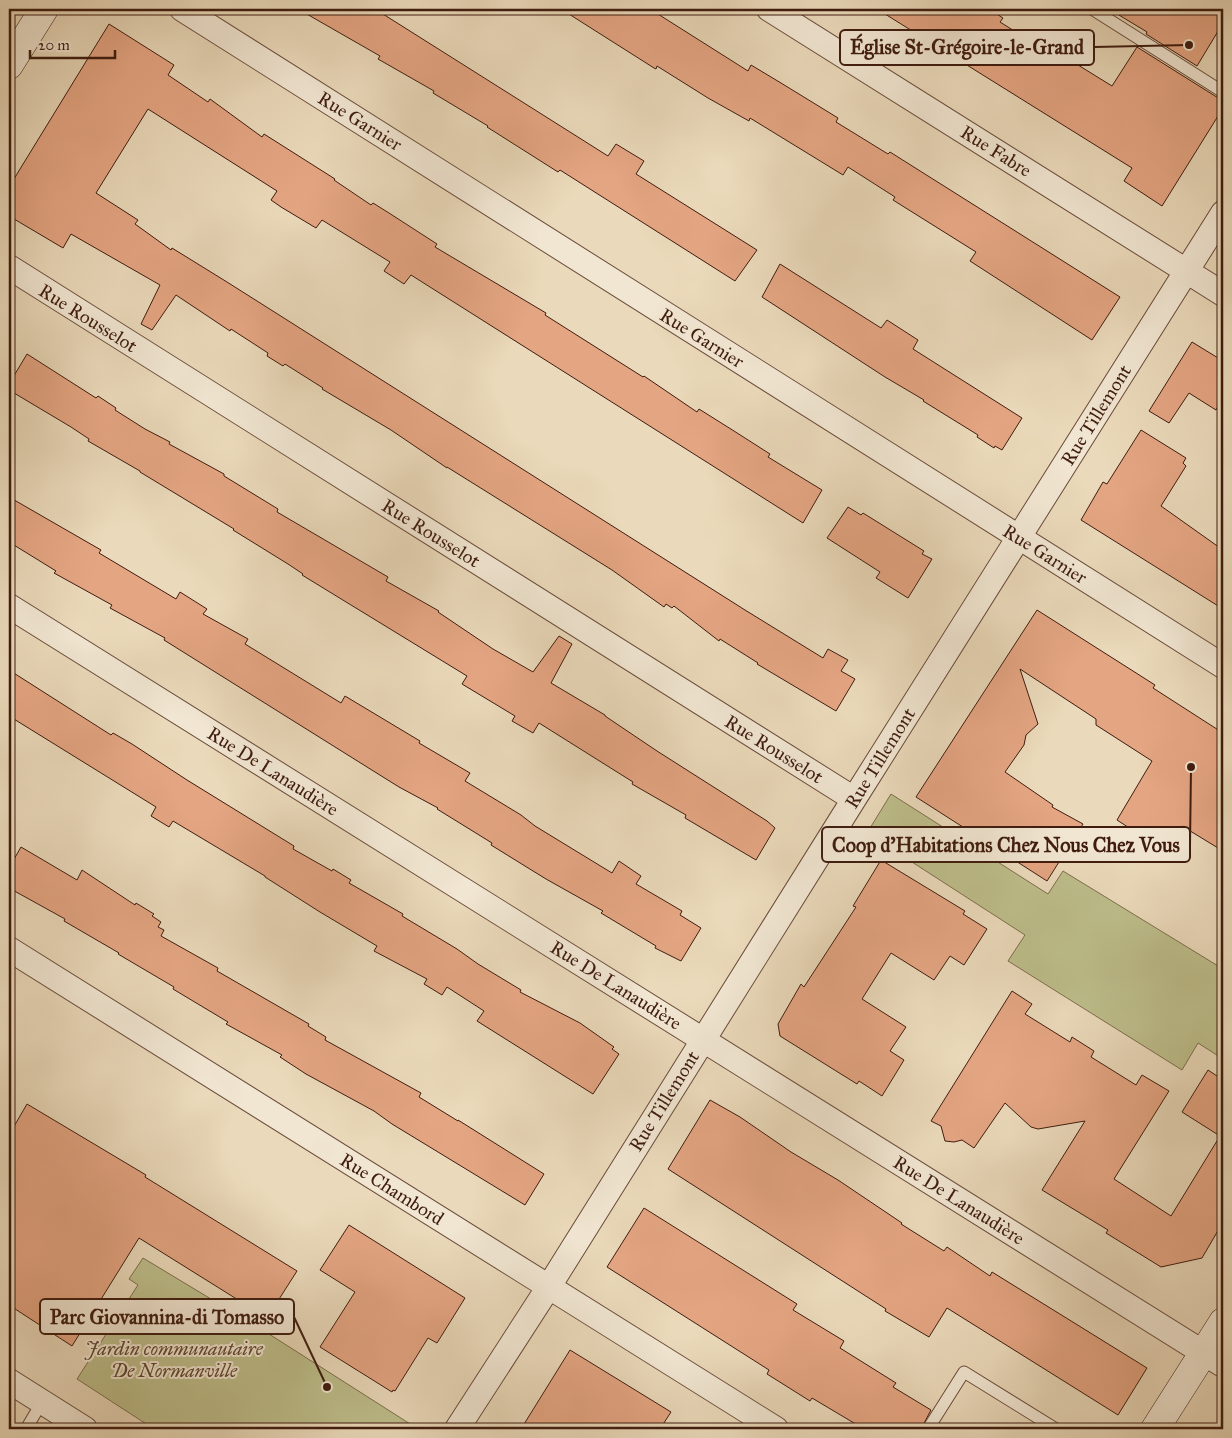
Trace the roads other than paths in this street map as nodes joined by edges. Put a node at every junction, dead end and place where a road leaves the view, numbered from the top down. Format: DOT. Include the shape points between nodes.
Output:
graph roads {
  1 [pos="44,9"];
  2 [pos="182,9"];
  3 [pos="769,9"];
  4 [pos="1092,9"];
  5 [pos="9,65"];
  6 [pos="1223,92"];
  7 [pos="1223,213"];
  8 [pos="9,267"];
  9 [pos="1187,271"];
  10 [pos="1223,294"];
  11 [pos="1019,538"];
  12 [pos="9,606"];
  13 [pos="1223,666"];
  14 [pos="854,799"];
  15 [pos="9,949"];
  16 [pos="703,1039"];
  17 [pos="548,1288"];
  18 [pos="1223,1322"];
  19 [pos="1213,1358"];
  20 [pos="9,1381"];
  21 [pos="42,1402"];
  22 [pos="26,1429"];
  23 [pos="86,1429"];
  24 [pos="457,1429"];
  25 [pos="776,1429"];
  26 [pos="928,1429"];
  27 [pos="1056,1429"];
  28 [pos="1155,1429"];
  1 -- 5 [label="street"];
  2 -- 11 [label="street, Rue Garnier"];
  3 -- 9 [label="street, Rue Fabre"];
  4 -- 6 [label="lane"];
  7 -- 9 [label="street, Rue Tillemont"];
  8 -- 14 [label="street, Rue Rousselot"];
  9 -- 10 [label="street, Rue Fabre"];
  9 -- 11 [label="street, Rue Tillemont"];
  11 -- 13 [label="street, Rue Garnier"];
  11 -- 14 [label="street, Rue Tillemont"];
  12 -- 16 [label="street, Rue De Lanaudière"];
  14 -- 16 [label="street, Rue Tillemont"];
  15 -- 17 [label="street, Rue Chambord"];
  16 -- 17 [label="street, Rue Tillemont"];
  16 -- 19 [label="street, Rue De Lanaudière"];
  17 -- 24 [label="street, Rue Tillemont"];
  17 -- 25 [label="street, Rue Chambord"];
  18 -- 19 [label="street"];
  19 -- 28 [label="street"];
  20 -- 21 [label="street"];
  21 -- 22 [label="lane"];
  21 -- 23 [label="street"];
  26 -- 27 [label="lane" via="964,1372"];
}
